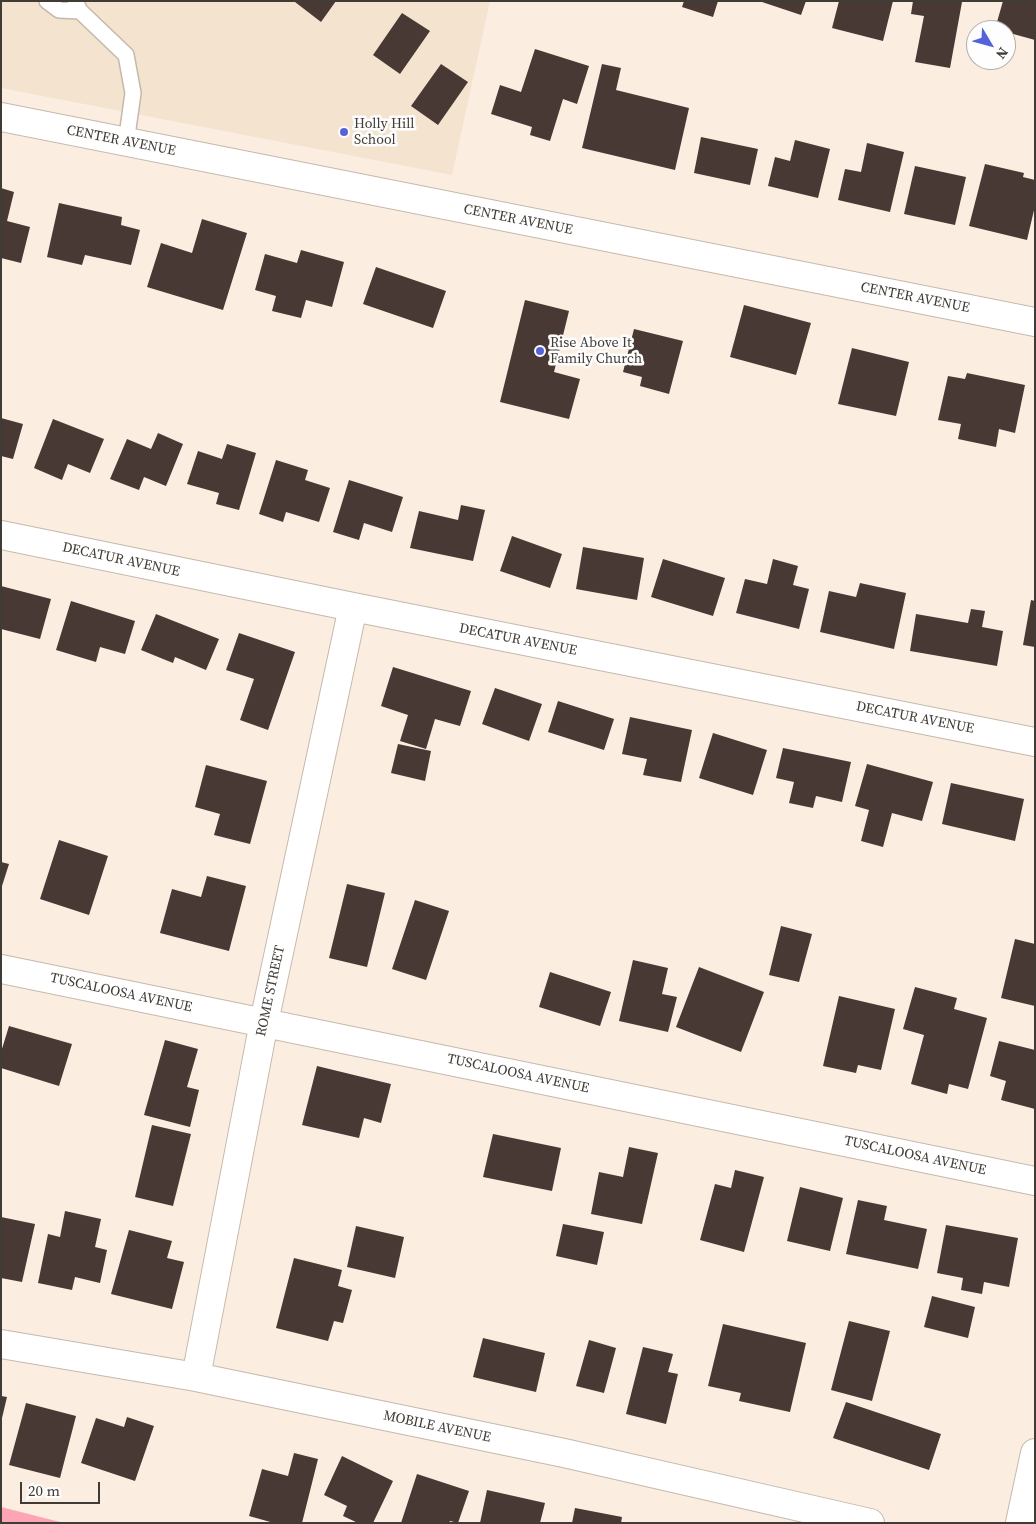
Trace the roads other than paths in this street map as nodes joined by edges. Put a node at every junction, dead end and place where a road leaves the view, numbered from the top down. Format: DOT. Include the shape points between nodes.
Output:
graph roads {
  1 [pos="47,1"];
  2 [pos="78,6"];
  3 [pos="1,117"];
  4 [pos="126,143"];
  5 [pos="1035,322"];
  6 [pos="1,535"];
  7 [pos="353,607"];
  8 [pos="1035,742"];
  9 [pos="1,969"];
  10 [pos="264,1022"];
  11 [pos="1035,1181"];
  12 [pos="1,1344"];
  13 [pos="196,1377"];
  14 [pos="1035,1453"];
  15 [pos="870,1523"];
  16 [pos="1020,1523"];
  1 -- 2 [label="lane" via="59,10"];
  2 -- 4 [label="lane" via="126,55 133,93"];
  3 -- 4 [label="street, CENTER AVENUE"];
  4 -- 5 [label="street, CENTER AVENUE"];
  6 -- 7 [label="street, DECATUR AVENUE"];
  7 -- 8 [label="street, DECATUR AVENUE"];
  7 -- 10 [label="street, ROME STREET"];
  9 -- 10 [label="street, TUSCALOOSA AVENUE"];
  10 -- 11 [label="street, TUSCALOOSA AVENUE"];
  10 -- 13 [label="street, ROME STREET"];
  12 -- 13 [label="street, MOBILE AVENUE"];
  13 -- 15 [label="street, MOBILE AVENUE" via="564,1453"];
  14 -- 16 [label="street"];
}
